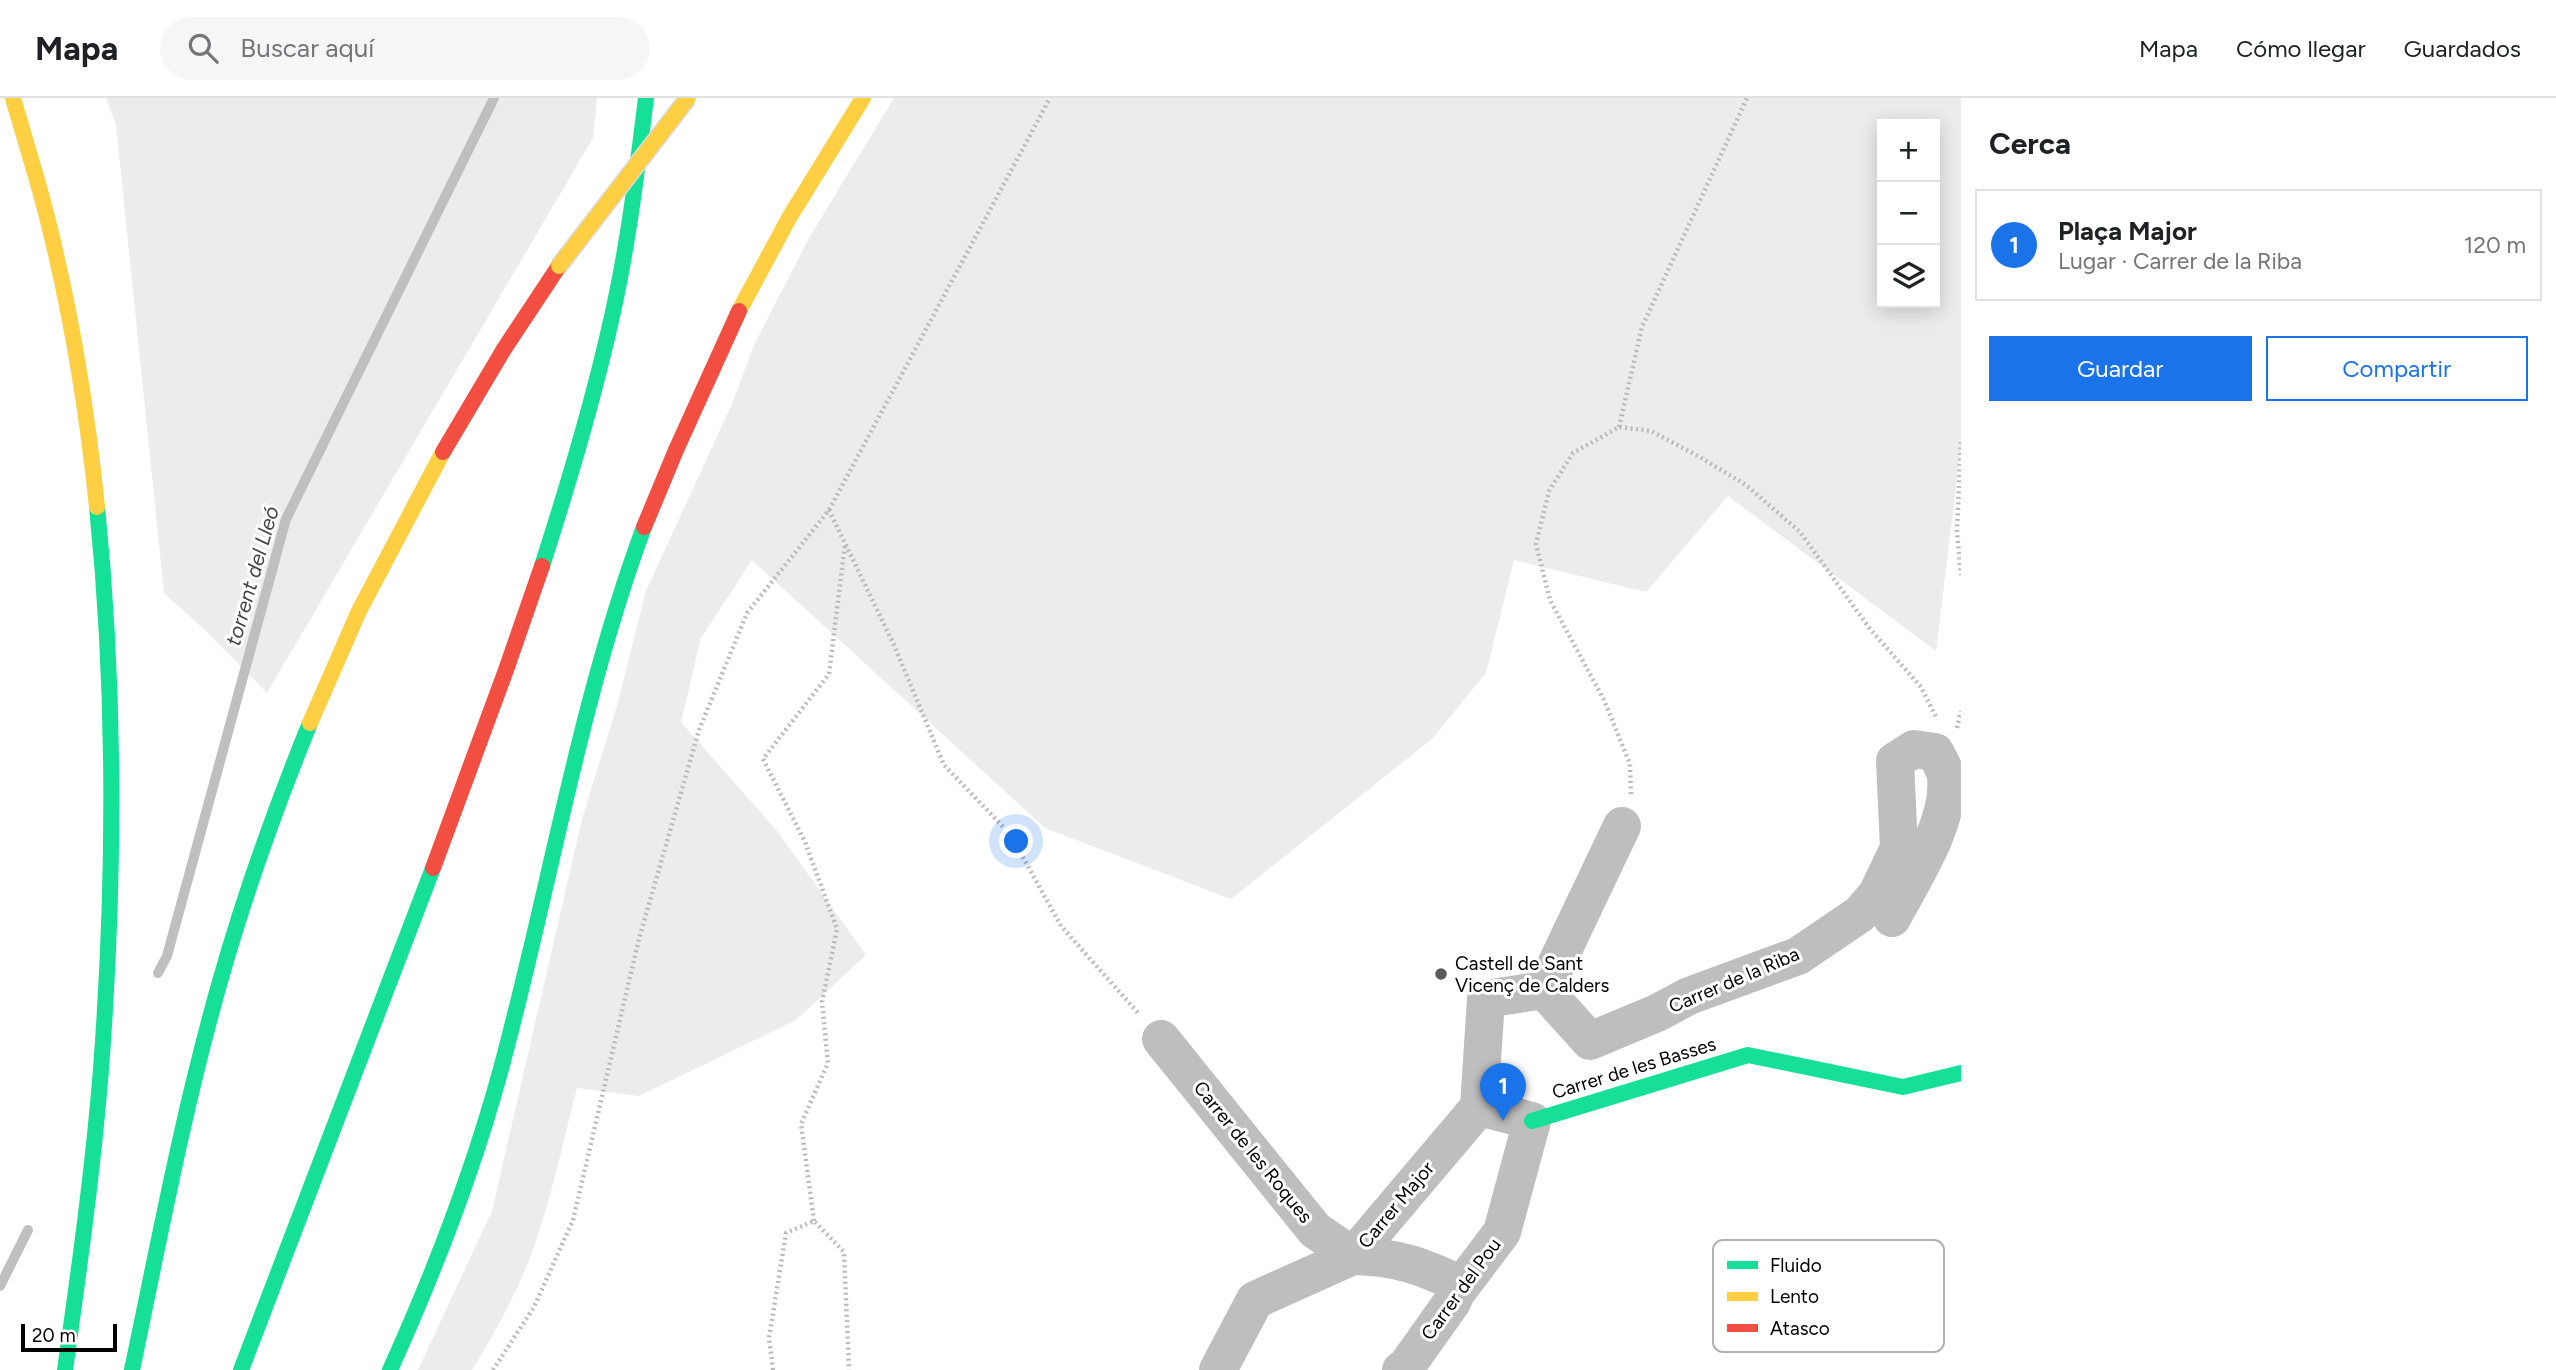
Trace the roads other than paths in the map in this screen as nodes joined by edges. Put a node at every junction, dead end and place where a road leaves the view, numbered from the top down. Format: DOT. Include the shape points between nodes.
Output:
graph roads {
  1 [pos="13,98"];
  2 [pos="646,98"];
  3 [pos="688,98"];
  4 [pos="863,98"];
  5 [pos="1622,826"];
  6 [pos="1892,918"];
  7 [pos="1544,990"];
  8 [pos="1161,1039"];
  9 [pos="1961,1073"];
  10 [pos="1479,1107"];
  11 [pos="1532,1121"];
  12 [pos="1353,1256"];
  13 [pos="1462,1285"];
  14 [pos="65,1370"];
  15 [pos="132,1370"];
  16 [pos="241,1370"];
  17 [pos="390,1370"];
  18 [pos="1218,1370"];
  19 [pos="1401,1370"];
  1 -- 14 [label="main road" via="57,264 87,421 110,662 113,825 107,985 94,1147"];
  2 -- 16 [label="main road" via="632,207 603,362 560,515 503,682"];
  3 -- 15 [label="main road, bridge" via="559,266 476,393 369,589 302,741 220,981 195,1075"];
  4 -- 17 [label="main road" via="746,294 641,536 608,642 510,1036 473,1164"];
  5 -- 7 [label="street"];
  6 -- 7 [label="street, Carrer de la Riba" via="1937,830 1946,776 1936,752 1914,749 1895,761 1899,848 1877,894 1860,914 1798,956 1689,996 1590,1041"];
  7 -- 10 [label="street" via="1486,999"];
  8 -- 12 [label="street, Carrer de les Roques" via="1315,1230"];
  9 -- 11 [label="main road, Carrer de les Basses" via="1903,1087 1748,1055"];
  10 -- 11 [label="street"];
  10 -- 12 [label="street, Carrer Major"];
  11 -- 13 [label="street, Carrer del Pou" via="1502,1232"];
  12 -- 13 [label="street" via="1400,1259"];
  12 -- 18 [label="street, Carrer Major" via="1255,1300"];
  13 -- 19 [label="street, Carrer del Pou"];
}
